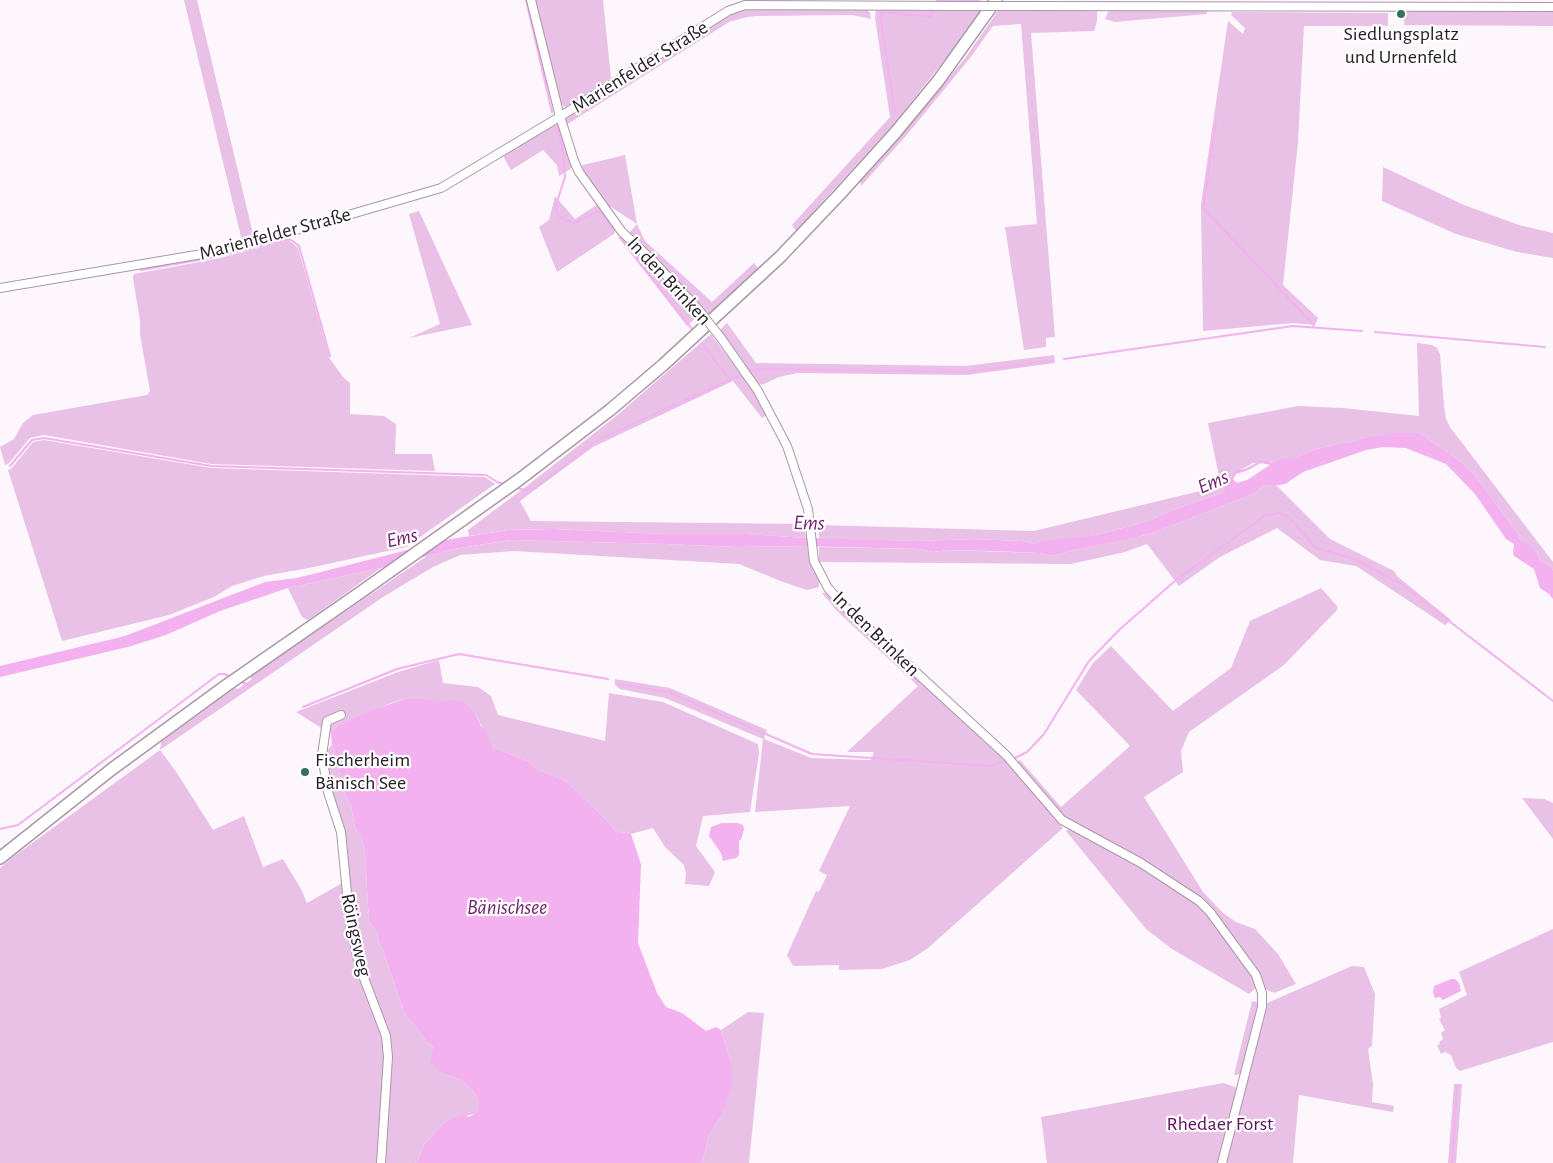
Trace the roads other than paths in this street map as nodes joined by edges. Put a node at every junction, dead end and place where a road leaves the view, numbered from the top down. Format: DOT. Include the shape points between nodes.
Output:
graph roads {
  1 [pos="531,0"];
  2 [pos="996,0"];
  3 [pos="745,3"];
  4 [pos="1398,4"];
  5 [pos="1553,7"];
  6 [pos="561,116"];
  7 [pos="0,288"];
  8 [pos="341,715"];
  9 [pos="0,858"];
  10 [pos="382,1163"];
  11 [pos="1222,1163"];
  1 -- 6 [label="street, In den Brinken"];
  2 -- 9 [label="main road" via="917,107 840,195 780,257 663,365 520,479 242,674 112,769"];
  3 -- 4 [label="street, Marienfelder Straße, bridge" via="966,6"];
  3 -- 6 [label="street, Marienfelder Straße"];
  4 -- 5 [label="street, Marienfelder Straße"];
  6 -- 7 [label="street, Marienfelder Straße" via="436,190 214,252"];
  6 -- 11 [label="street, In den Brinken, bridge" via="579,172 622,232 698,309 758,391 784,439 808,509 814,560 828,588 1006,755 1062,820 1141,863 1199,901 1256,974 1262,1006"];
  8 -- 10 [label="street, Röingsweg" via="327,721 322,755 328,792 341,832 350,924 359,965 386,1036 388,1058"];
}
